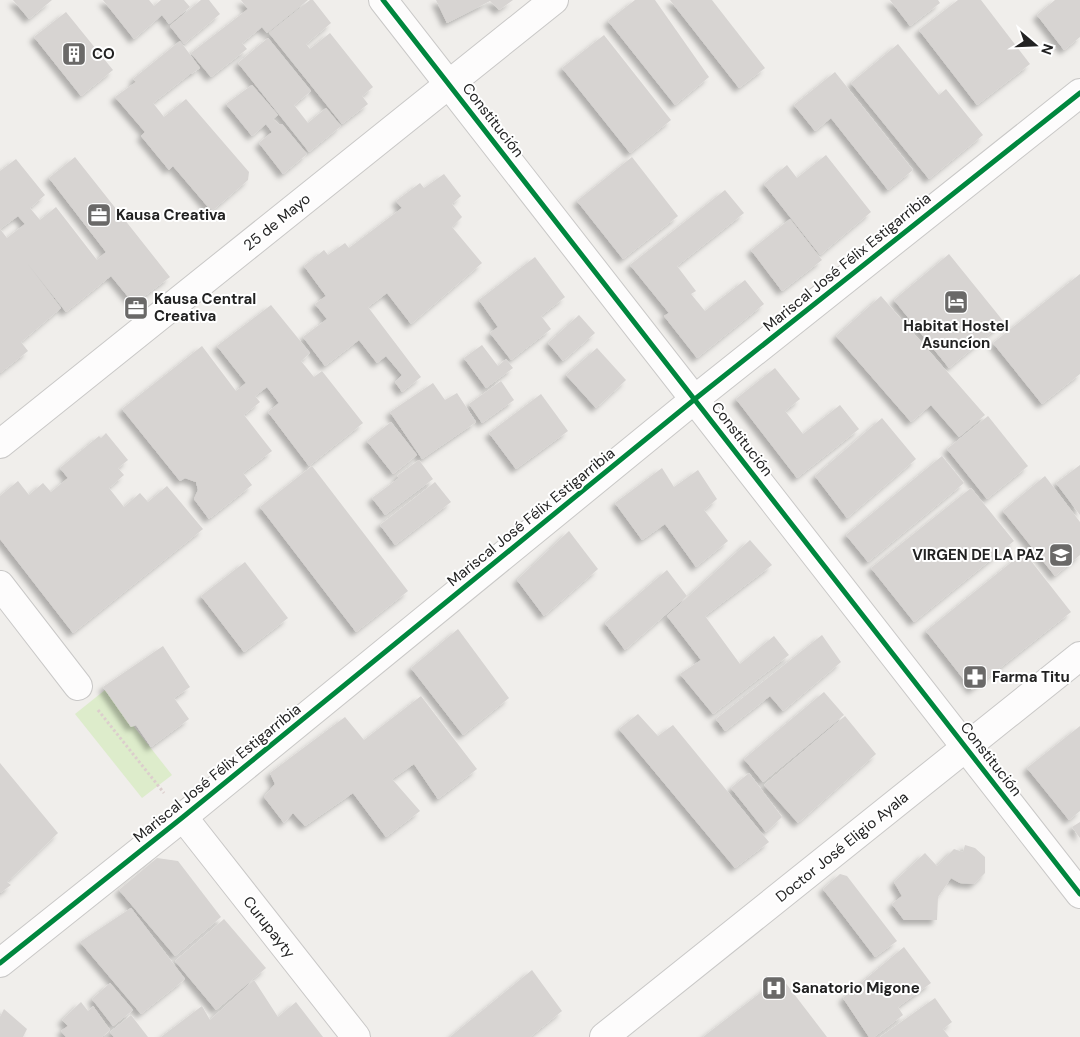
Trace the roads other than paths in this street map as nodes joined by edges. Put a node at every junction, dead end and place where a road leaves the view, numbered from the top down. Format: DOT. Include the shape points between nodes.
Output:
graph roads {
  1 [pos="383,0"];
  2 [pos="554,0"];
  3 [pos="449,84"];
  4 [pos="1080,93"];
  5 [pos="695,399"];
  6 [pos="0,444"];
  7 [pos="0,584"];
  8 [pos="1080,656"];
  9 [pos="78,686"];
  10 [pos="966,747"];
  11 [pos="183,817"];
  12 [pos="1080,894"];
  13 [pos="0,963"];
  14 [pos="356,1037"];
  15 [pos="604,1037"];
  1 -- 3 [label="street, Constitución"];
  2 -- 3 [label="street, 25 de Mayo"];
  3 -- 5 [label="street, Constitución"];
  3 -- 6 [label="street, 25 de Mayo"];
  4 -- 5 [label="street, Mariscal José Félix Estigarribia"];
  5 -- 10 [label="street, Constitución"];
  5 -- 11 [label="street, Mariscal José Félix Estigarribia"];
  7 -- 9 [label="street"];
  8 -- 10 [label="street, Doctor José Eligio Ayala"];
  10 -- 12 [label="street, Constitución"];
  10 -- 15 [label="street, Doctor José Eligio Ayala"];
  11 -- 13 [label="street, Mariscal José Félix Estigarribia"];
  11 -- 14 [label="street, Curupayty"];
}
